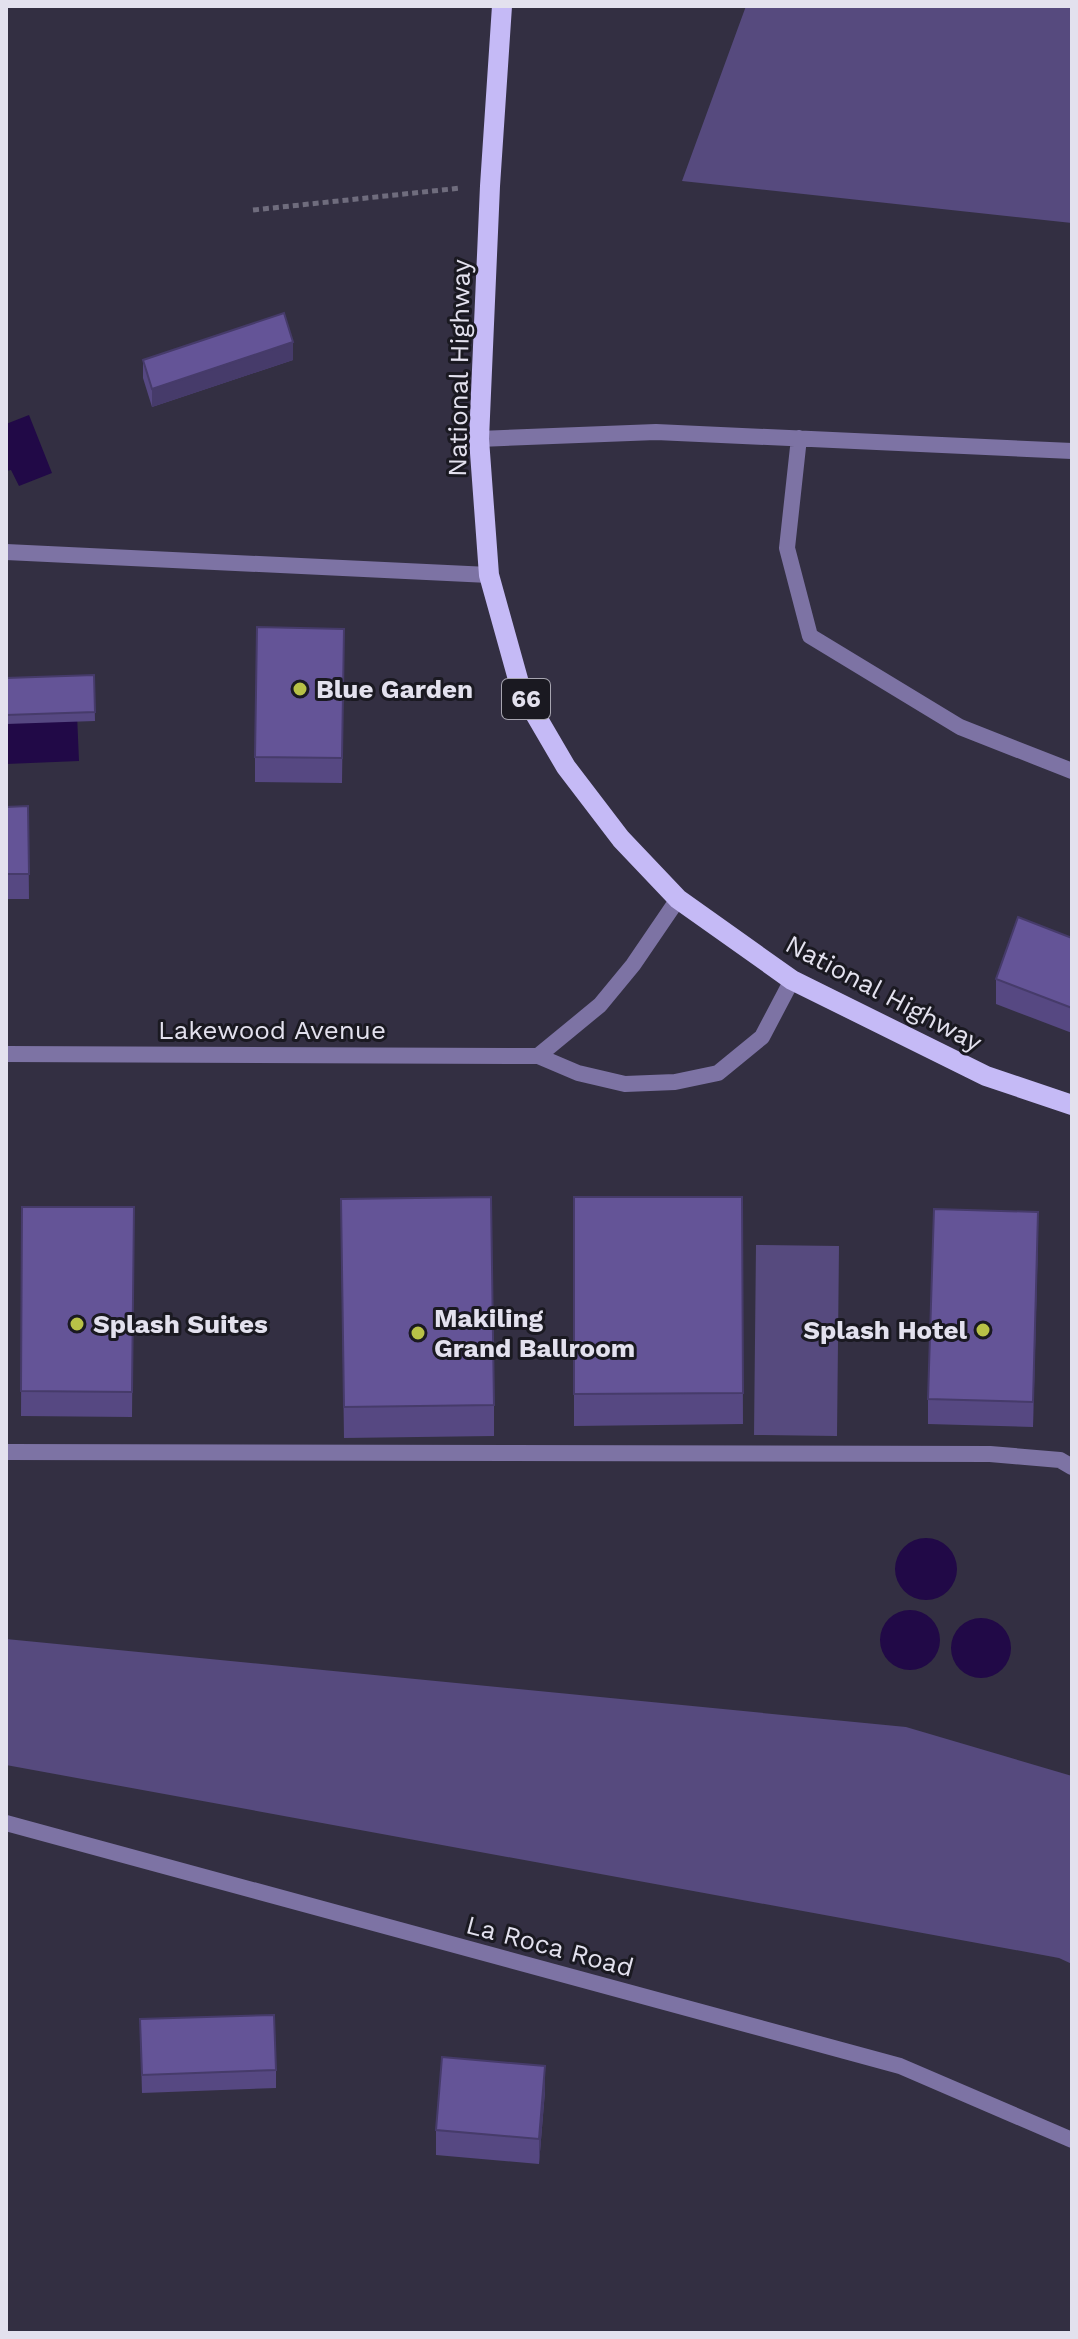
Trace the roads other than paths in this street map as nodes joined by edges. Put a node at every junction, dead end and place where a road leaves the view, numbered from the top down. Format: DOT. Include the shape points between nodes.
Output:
graph roads {
  1 [pos="502,6"];
  2 [pos="799,438"];
  3 [pos="479,439"];
  4 [pos="1072,451"];
  5 [pos="6,552"];
  6 [pos="489,575"];
  7 [pos="1072,771"];
  8 [pos="678,899"];
  9 [pos="792,980"];
  10 [pos="6,1054"];
  11 [pos="538,1056"];
  12 [pos="1072,1105"];
  13 [pos="6,1452"];
  14 [pos="1072,1467"];
  15 [pos="6,1823"];
  16 [pos="1072,2140"];
  1 -- 3 [label="main road, National Highway / 66"];
  2 -- 3 [label="street" via="656,432"];
  2 -- 4 [label="street"];
  2 -- 7 [label="street" via="787,548 810,636 960,727"];
  3 -- 6 [label="main road, National Highway / 66"];
  5 -- 6 [label="street"];
  6 -- 8 [label="main road, National Highway / 66" via="521,690 575,779 621,839"];
  8 -- 9 [label="main road, National Highway / 66"];
  8 -- 11 [label="street" via="600,1005"];
  9 -- 11 [label="street, Lakewood Avenue" via="762,1037 718,1073 625,1084"];
  9 -- 12 [label="main road, National Highway / 66" via="986,1076"];
  10 -- 11 [label="street, Lakewood Avenue"];
  13 -- 14 [label="street" via="990,1454 1060,1460"];
  15 -- 16 [label="street, La Roca Road" via="900,2066"];
}
